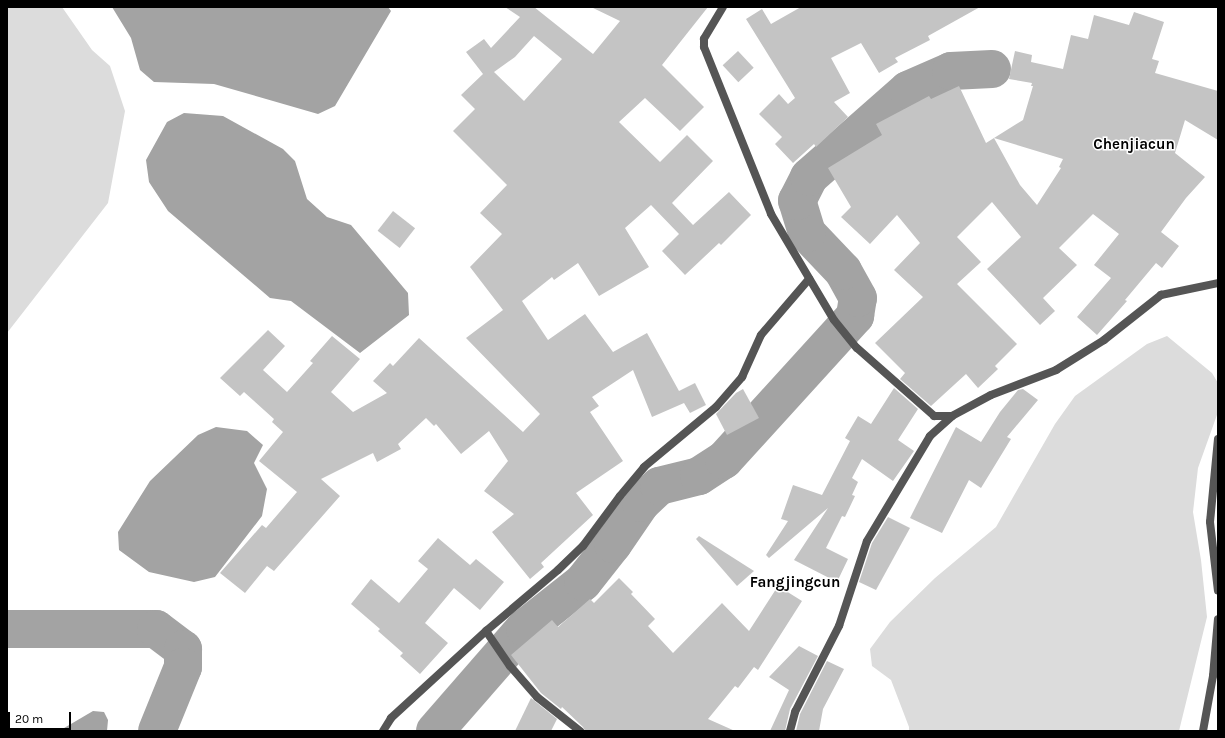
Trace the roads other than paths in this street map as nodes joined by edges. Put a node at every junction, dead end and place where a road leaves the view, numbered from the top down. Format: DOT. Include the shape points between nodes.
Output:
graph roads {
  1 [pos="722,7"];
  2 [pos="809,279"];
  3 [pos="1218,283"];
  4 [pos="952,416"];
  5 [pos="1218,439"];
  6 [pos="1215,512"];
  7 [pos="1218,591"];
  8 [pos="1218,619"];
  9 [pos="486,631"];
  10 [pos="383,731"];
  11 [pos="580,731"];
  12 [pos="790,731"];
  13 [pos="1203,731"];
  1 -- 2 [label="street" via="704,39 704,47 771,214"];
  2 -- 4 [label="street" via="834,320 857,348 934,416"];
  2 -- 9 [label="street" via="761,335 742,377 716,407 644,467 583,546"];
  3 -- 4 [label="street" via="1161,295 1104,340 1056,370 991,395"];
  4 -- 12 [label="street" via="930,436 867,540 839,626 795,712"];
  5 -- 6 [label="street"];
  6 -- 7 [label="street" via="1210,522"];
  8 -- 13 [label="street" via="1214,676"];
  9 -- 10 [label="street" via="391,718"];
  9 -- 11 [label="street" via="510,666 537,697"];
}
